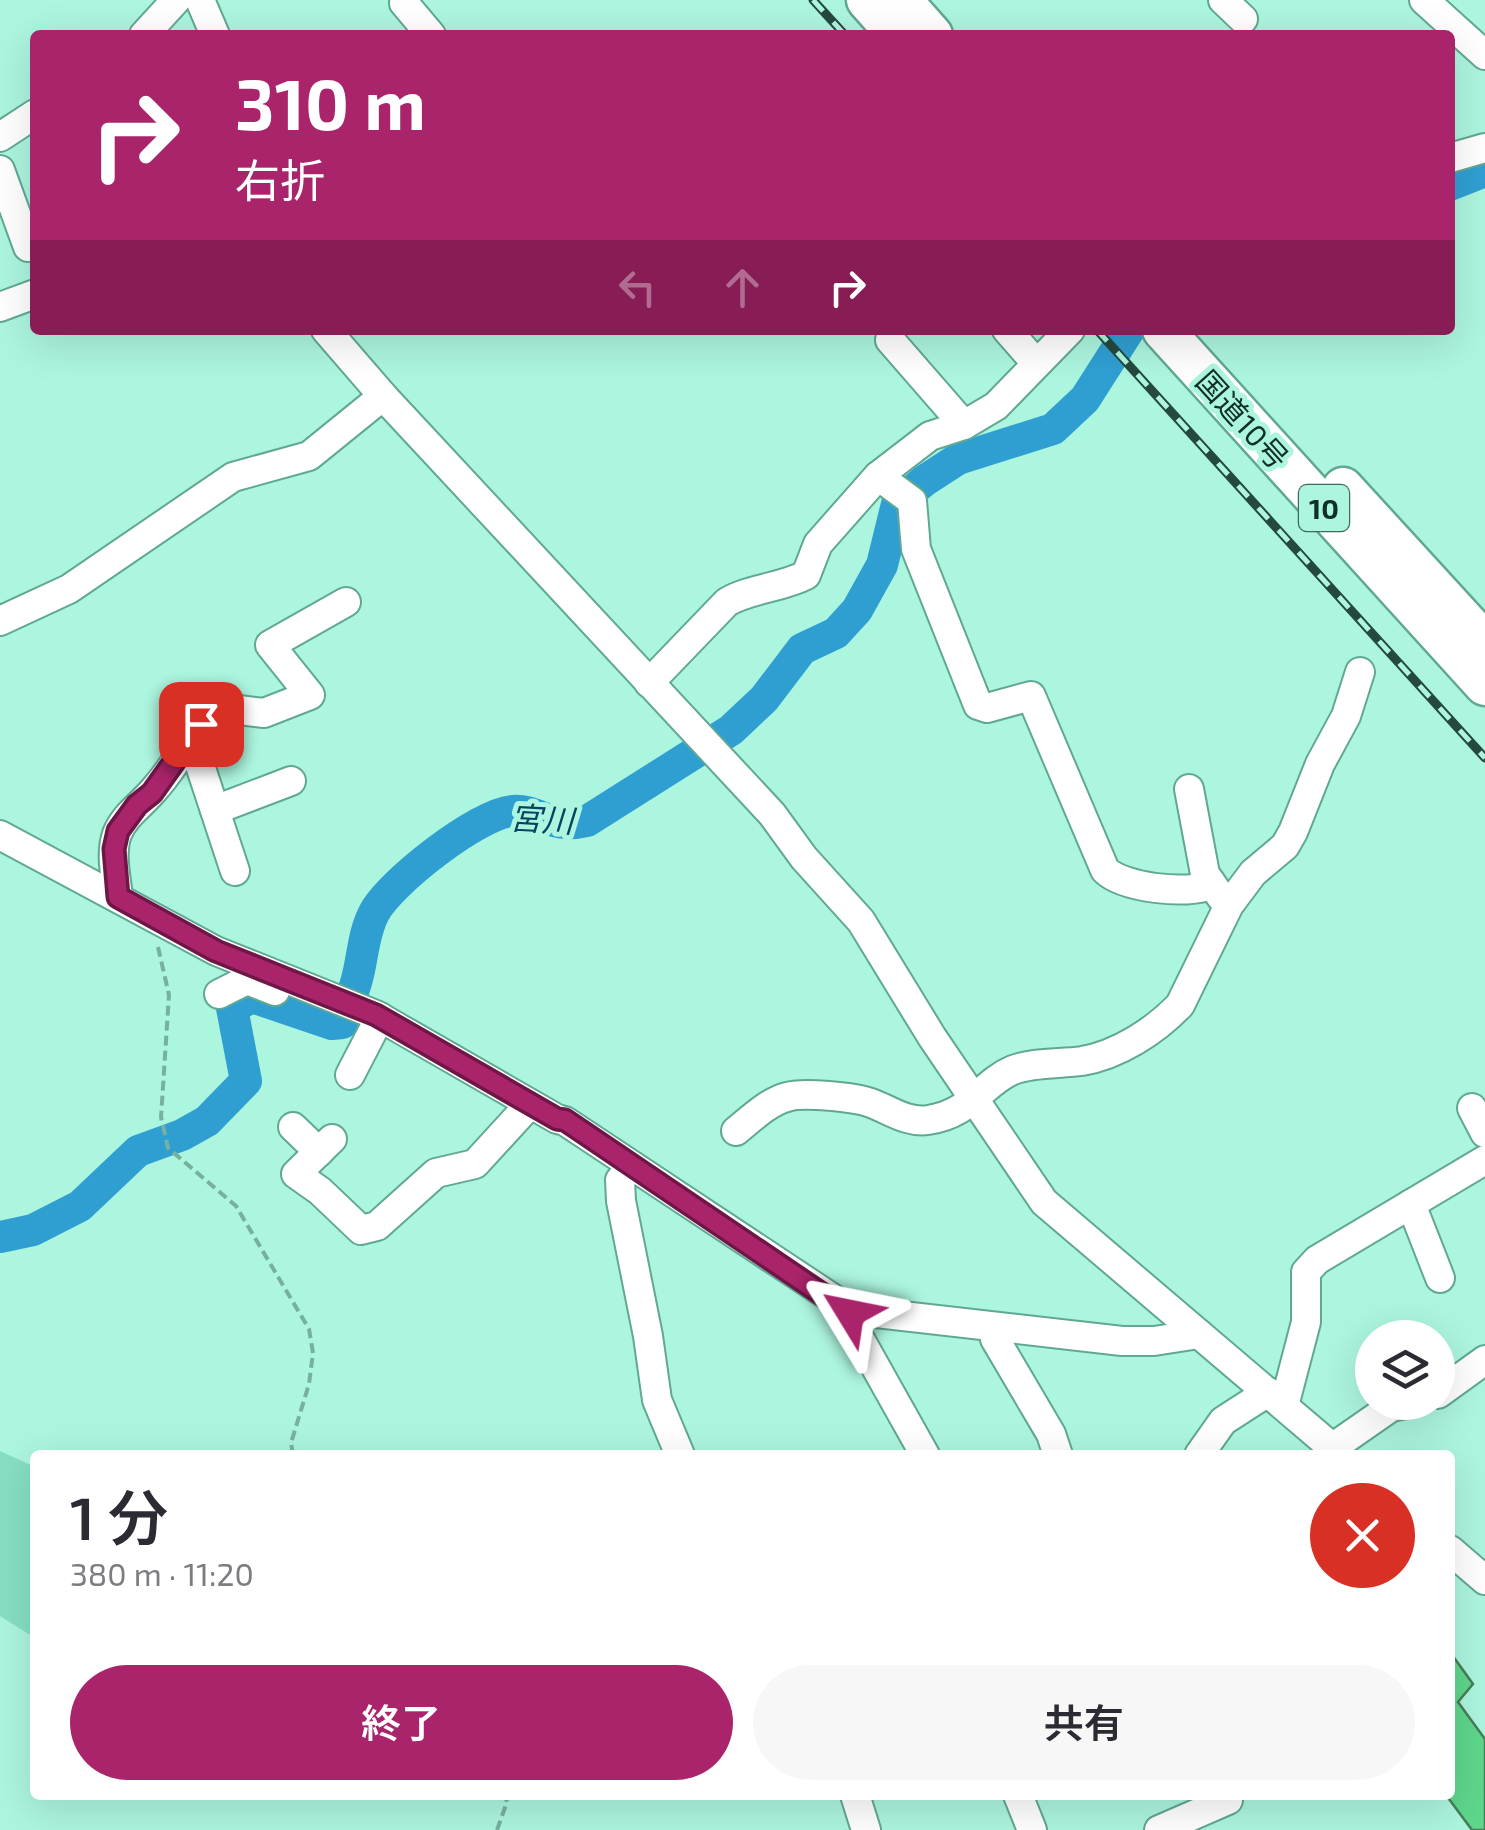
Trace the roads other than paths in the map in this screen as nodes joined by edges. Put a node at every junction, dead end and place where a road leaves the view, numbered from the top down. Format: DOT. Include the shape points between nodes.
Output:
graph roads {
  1 [pos="176,0"];
  2 [pos="200,0"];
  3 [pos="867,0"];
  4 [pos="1424,0"];
  5 [pos="404,3"];
  6 [pos="912,16"];
  7 [pos="151,30"];
  8 [pos="213,30"];
  9 [pos="427,30"];
  10 [pos="1485,55"];
  11 [pos="30,117"];
  12 [pos="0,137"];
  13 [pos="1485,148"];
  14 [pos="1455,157"];
  15 [pos="0,170"];
  16 [pos="30,246"];
  17 [pos="30,296"];
  18 [pos="0,306"];
  19 [pos="330,335"];
  20 [pos="1012,335"];
  21 [pos="1065,335"];
  22 [pos="1167,335"];
  23 [pos="1202,335"];
  24 [pos="890,340"];
  25 [pos="1036,362"];
  26 [pos="383,396"];
  27 [pos="964,425"];
  28 [pos="878,476"];
  29 [pos="346,602"];
  30 [pos="0,621"];
  31 [pos="1480,653"];
  32 [pos="1360,672"];
  33 [pos="649,683"];
  34 [pos="191,738"];
  35 [pos="291,781"];
  36 [pos="1189,788"];
  37 [pos="214,810"];
  38 [pos="0,835"];
  39 [pos="234,871"];
  40 [pos="1220,895"];
  41 [pos="130,904"];
  42 [pos="219,994"];
  43 [pos="326,994"];
  44 [pos="378,1016"];
  45 [pos="350,1075"];
  46 [pos="976,1100"];
  47 [pos="530,1104"];
  48 [pos="293,1127"];
  49 [pos="736,1131"];
  50 [pos="1485,1160"];
  51 [pos="632,1166"];
  52 [pos="1411,1204"];
  53 [pos="1440,1278"];
  54 [pos="850,1310"];
  55 [pos="993,1328"];
  56 [pos="1199,1334"];
  57 [pos="1485,1360"];
  58 [pos="1455,1382"];
  59 [pos="1276,1399"];
  60 [pos="1376,1420"];
  61 [pos="678,1450"];
  62 [pos="922,1450"];
  63 [pos="1056,1450"];
  64 [pos="1203,1450"];
  65 [pos="1334,1450"];
  66 [pos="1338,1450"];
  67 [pos="1455,1555"];
  68 [pos="1485,1580"];
  69 [pos="857,1800"];
  70 [pos="1020,1800"];
  71 [pos="1224,1800"];
  72 [pos="1228,1800"];
  73 [pos="866,1830"];
  74 [pos="1032,1830"];
  75 [pos="1159,1830"];
  76 [pos="1225,1830"];
  1 -- 7 [label="street"];
  2 -- 8 [label="street"];
  3 -- 6 [label="highway"];
  4 -- 10 [label="street"];
  5 -- 9 [label="street"];
  11 -- 12 [label="street"];
  13 -- 14 [label="street"];
  15 -- 16 [label="street"];
  17 -- 18 [label="street"];
  19 -- 26 [label="street"];
  20 -- 25 [label="street"];
  21 -- 25 [label="street"];
  22 -- 31 [label="highway, 国道10号 / 10"];
  23 -- 31 [label="highway, 国道10号 / 10"];
  24 -- 27 [label="street"];
  25 -- 27 [label="street" via="996,406"];
  26 -- 30 [label="street" via="309,456 233,476 69,589"];
  26 -- 33 [label="street"];
  27 -- 28 [label="street" via="930,436"];
  28 -- 33 [label="street" via="818,544 806,575 727,602"];
  28 -- 40 [label="street" via="912,502 916,550 978,704 987,708 1031,696 1105,870 1130,884"];
  29 -- 34 [label="street" via="270,645 310,695 264,713 223,708"];
  32 -- 40 [label="street" via="1285,846"];
  33 -- 46 [label="street" via="861,921"];
  34 -- 37 [label="street"];
  34 -- 41 [label="street" via="118,831 114,849"];
  35 -- 37 [label="street"];
  36 -- 40 [label="street" via="1205,874"];
  37 -- 39 [label="street"];
  38 -- 41 [label="street"];
  40 -- 46 [label="street" via="1180,1005 1168,1017 1105,1055 1018,1068"];
  41 -- 43 [label="street" via="216,951"];
  42 -- 43 [label="street" via="246,980 301,1000"];
  43 -- 44 [label="street"];
  44 -- 45 [label="street"];
  44 -- 47 [label="street"];
  46 -- 49 [label="street" via="929,1120 910,1120 868,1102 790,1095"];
  46 -- 56 [label="street" via="1044,1202"];
  47 -- 48 [label="street" via="475,1164 436,1173 376,1226 361,1230 296,1174 326,1145"];
  47 -- 51 [label="street"];
  50 -- 52 [label="street"];
  51 -- 54 [label="street"];
  51 -- 61 [label="street" via="620,1180 621,1201 656,1400"];
  52 -- 53 [label="street"];
  52 -- 59 [label="street" via="1306,1272 1306,1322"];
  54 -- 55 [label="street"];
  54 -- 62 [label="street"];
  55 -- 56 [label="street" via="1122,1341"];
  55 -- 63 [label="street"];
  56 -- 59 [label="street"];
  57 -- 58 [label="street"];
  59 -- 64 [label="street" via="1224,1420"];
  59 -- 65 [label="street"];
  60 -- 66 [label="street"];
  67 -- 68 [label="street"];
  69 -- 73 [label="street"];
  70 -- 74 [label="street"];
  71 -- 75 [label="street"];
  72 -- 76 [label="street"];
}
